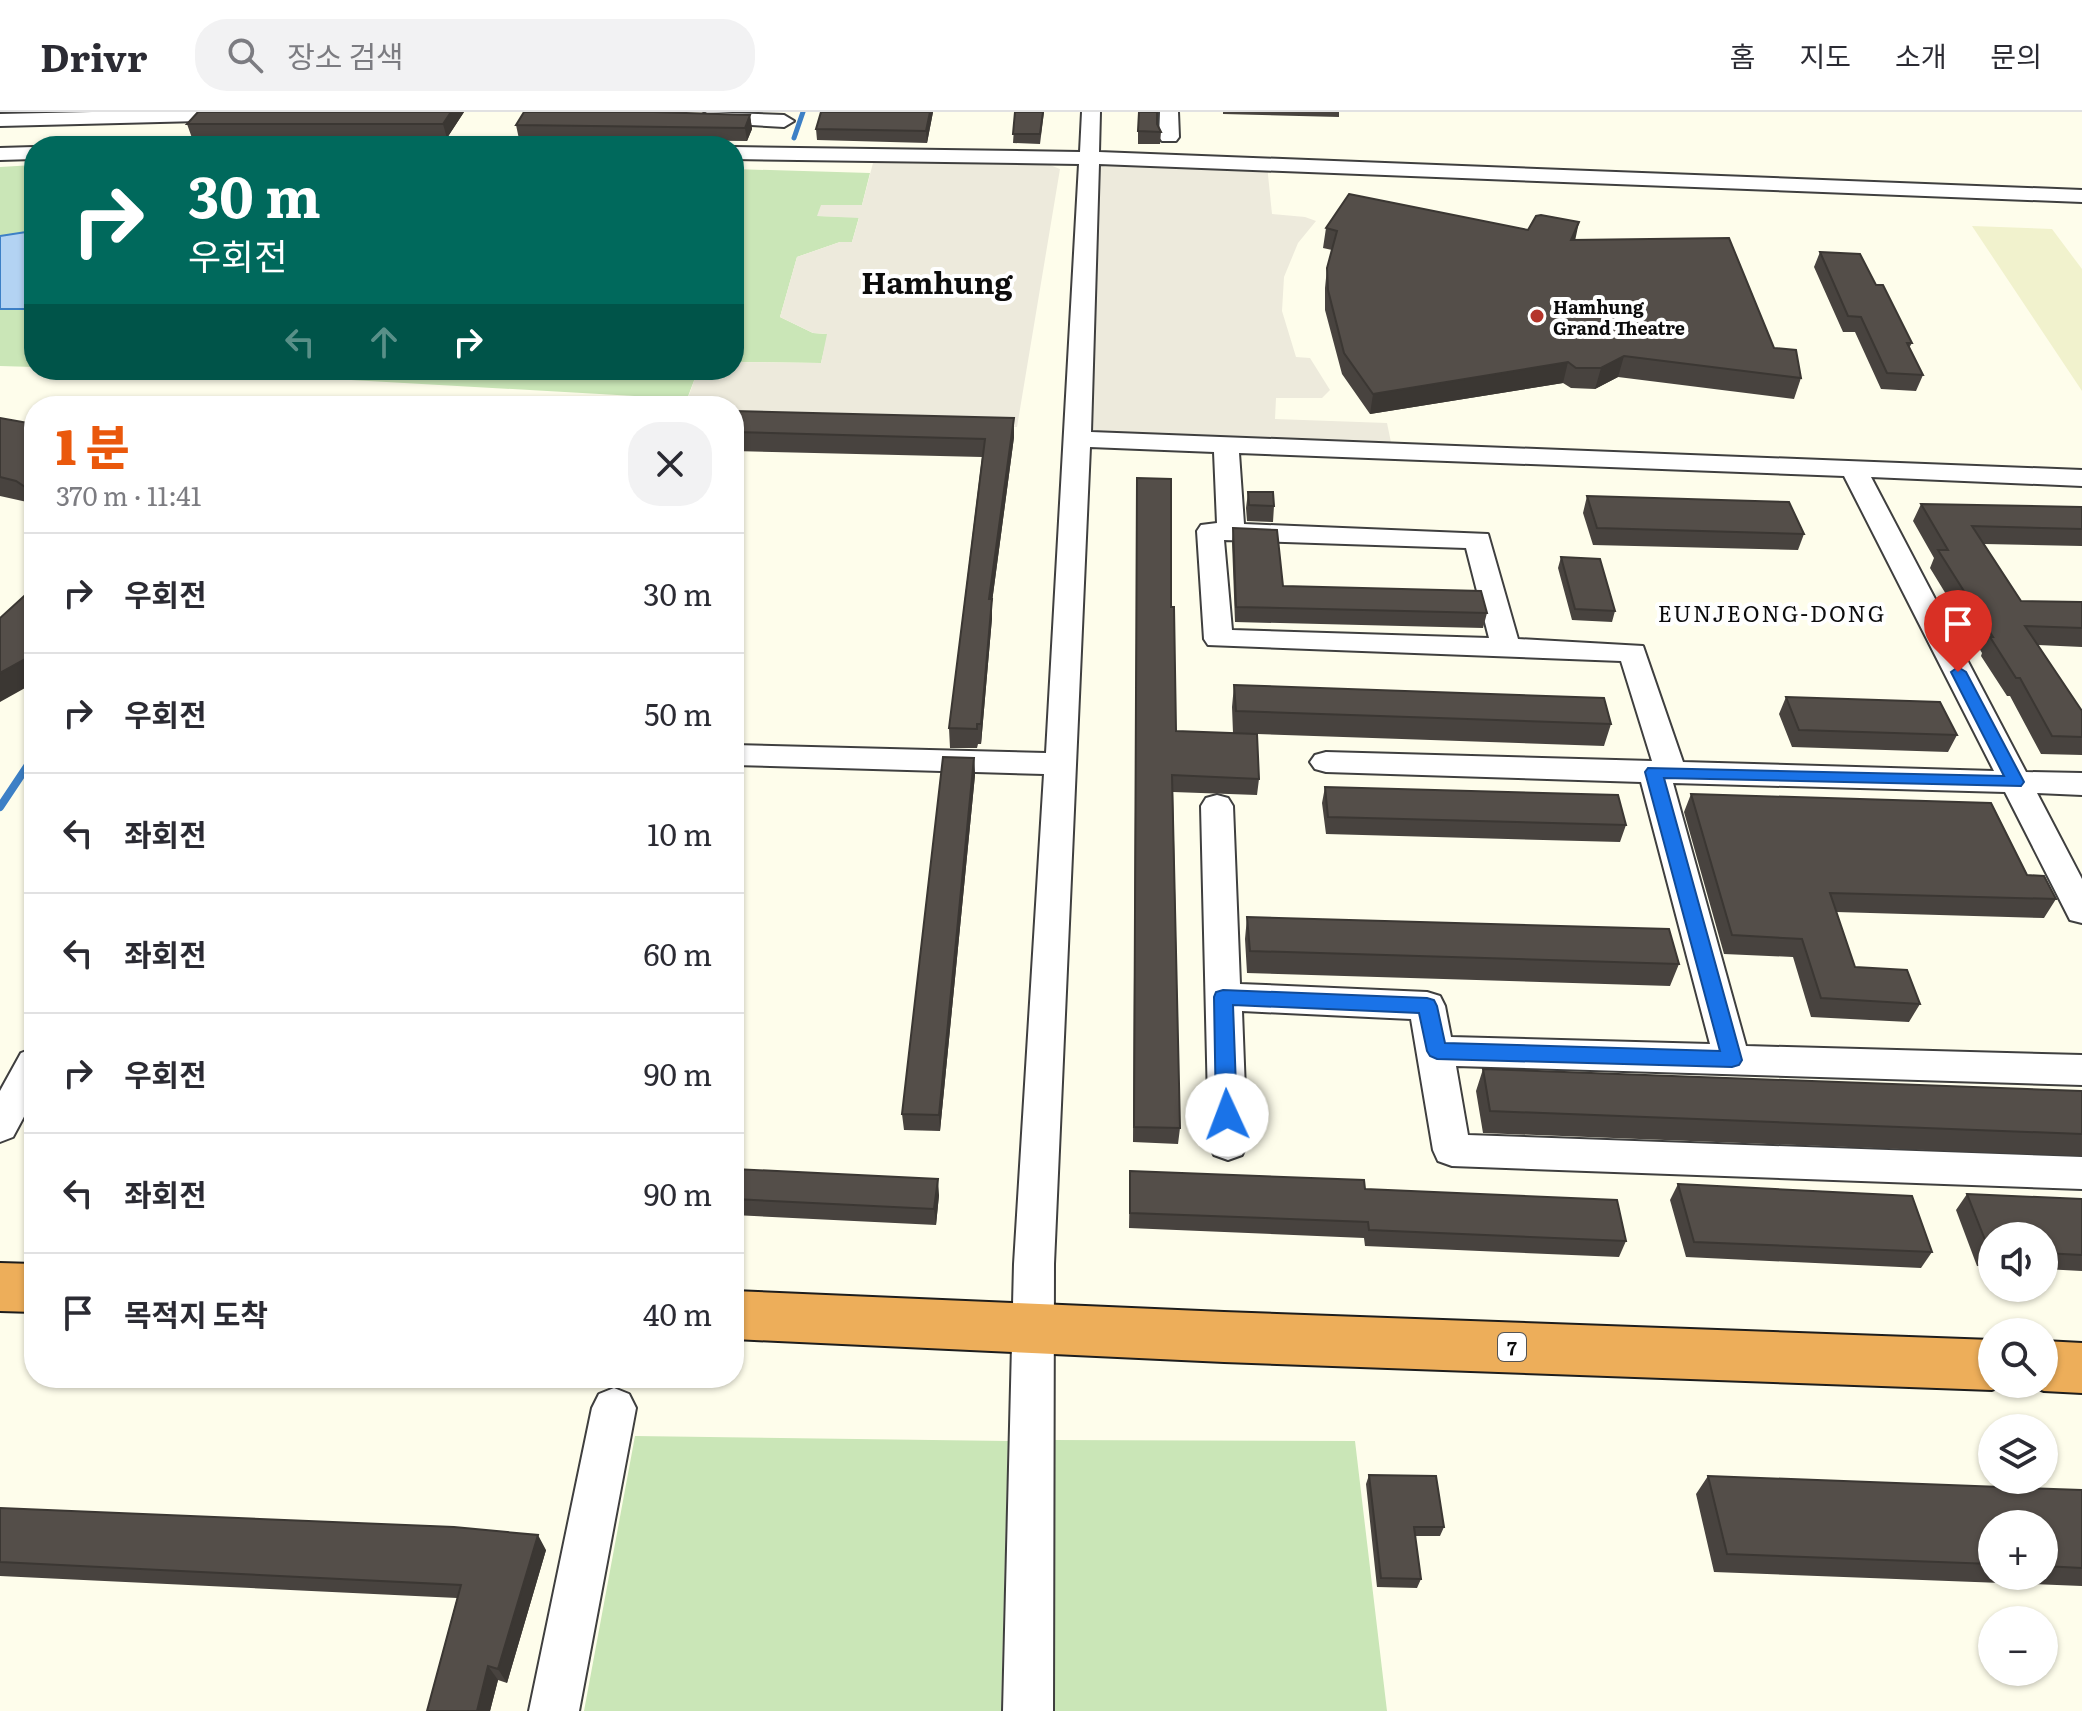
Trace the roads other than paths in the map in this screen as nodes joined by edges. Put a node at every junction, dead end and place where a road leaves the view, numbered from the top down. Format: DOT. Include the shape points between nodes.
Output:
graph roads {
  1 [pos="1091,112"];
  2 [pos="1169,112"];
  3 [pos="255,114"];
  4 [pos="785,116"];
  5 [pos="177,118"];
  6 [pos="690,118"];
  7 [pos="0,120"];
  8 [pos="1169,137"];
  9 [pos="24,153"];
  10 [pos="744,153"];
  11 [pos="0,154"];
  12 [pos="771,154"];
  13 [pos="1089,158"];
  14 [pos="2082,196"];
  15 [pos="1078,439"];
  16 [pos="1226,446"];
  17 [pos="1854,470"];
  18 [pos="2082,478"];
  19 [pos="1231,531"];
  20 [pos="1506,648"];
  21 [pos="744,755"];
  22 [pos="1326,762"];
  23 [pos="1061,764"];
  24 [pos="1663,772"];
  25 [pos="2015,782"];
  26 [pos="2082,784"];
  27 [pos="1217,806"];
  28 [pos="2082,911"];
  29 [pos="1223,997"];
  30 [pos="1437,1051"];
  31 [pos="1732,1060"];
  32 [pos="2082,1070"];
  33 [pos="24,1082"];
  34 [pos="0,1126"];
  35 [pos="1228,1144"];
  36 [pos="2082,1173"];
  37 [pos="0,1287"];
  38 [pos="24,1288"];
  39 [pos="744,1315"];
  40 [pos="1032,1328"];
  41 [pos="1978,1364"];
  42 [pos="2058,1367"];
  43 [pos="2082,1368"];
  44 [pos="614,1408"];
  45 [pos="554,1711"];
  46 [pos="1028,1711"];
  1 -- 13 [label="street"];
  2 -- 8 [label="street"];
  3 -- 5 [label="street"];
  4 -- 6 [label="street"];
  4 -- 12 [label="street"];
  5 -- 7 [label="street"];
  9 -- 11 [label="street"];
  10 -- 12 [label="street"];
  12 -- 13 [label="street"];
  13 -- 14 [label="street"];
  13 -- 15 [label="street"];
  15 -- 16 [label="street"];
  15 -- 23 [label="street"];
  16 -- 17 [label="street"];
  16 -- 19 [label="street"];
  17 -- 18 [label="street"];
  17 -- 25 [label="street"];
  19 -- 20 [label="street" via="1478,540"];
  19 -- 20 [label="street" via="1210,531 1218,639"];
  20 -- 24 [label="street" via="1633,652"];
  21 -- 23 [label="street"];
  22 -- 24 [label="street"];
  23 -- 40 [label="street"];
  24 -- 25 [label="street"];
  24 -- 31 [label="street"];
  25 -- 26 [label="street"];
  25 -- 28 [label="street"];
  27 -- 29 [label="street"];
  29 -- 30 [label="street" via="1427,1006"];
  29 -- 35 [label="street"];
  30 -- 31 [label="street"];
  30 -- 36 [label="street" via="1452,1150"];
  31 -- 32 [label="street"];
  33 -- 34 [label="street"];
  37 -- 38 [label="highway"];
  39 -- 40 [label="highway, 7"];
  40 -- 41 [label="highway, 7"];
  40 -- 46 [label="street"];
  42 -- 43 [label="highway"];
  44 -- 45 [label="street"];
}
